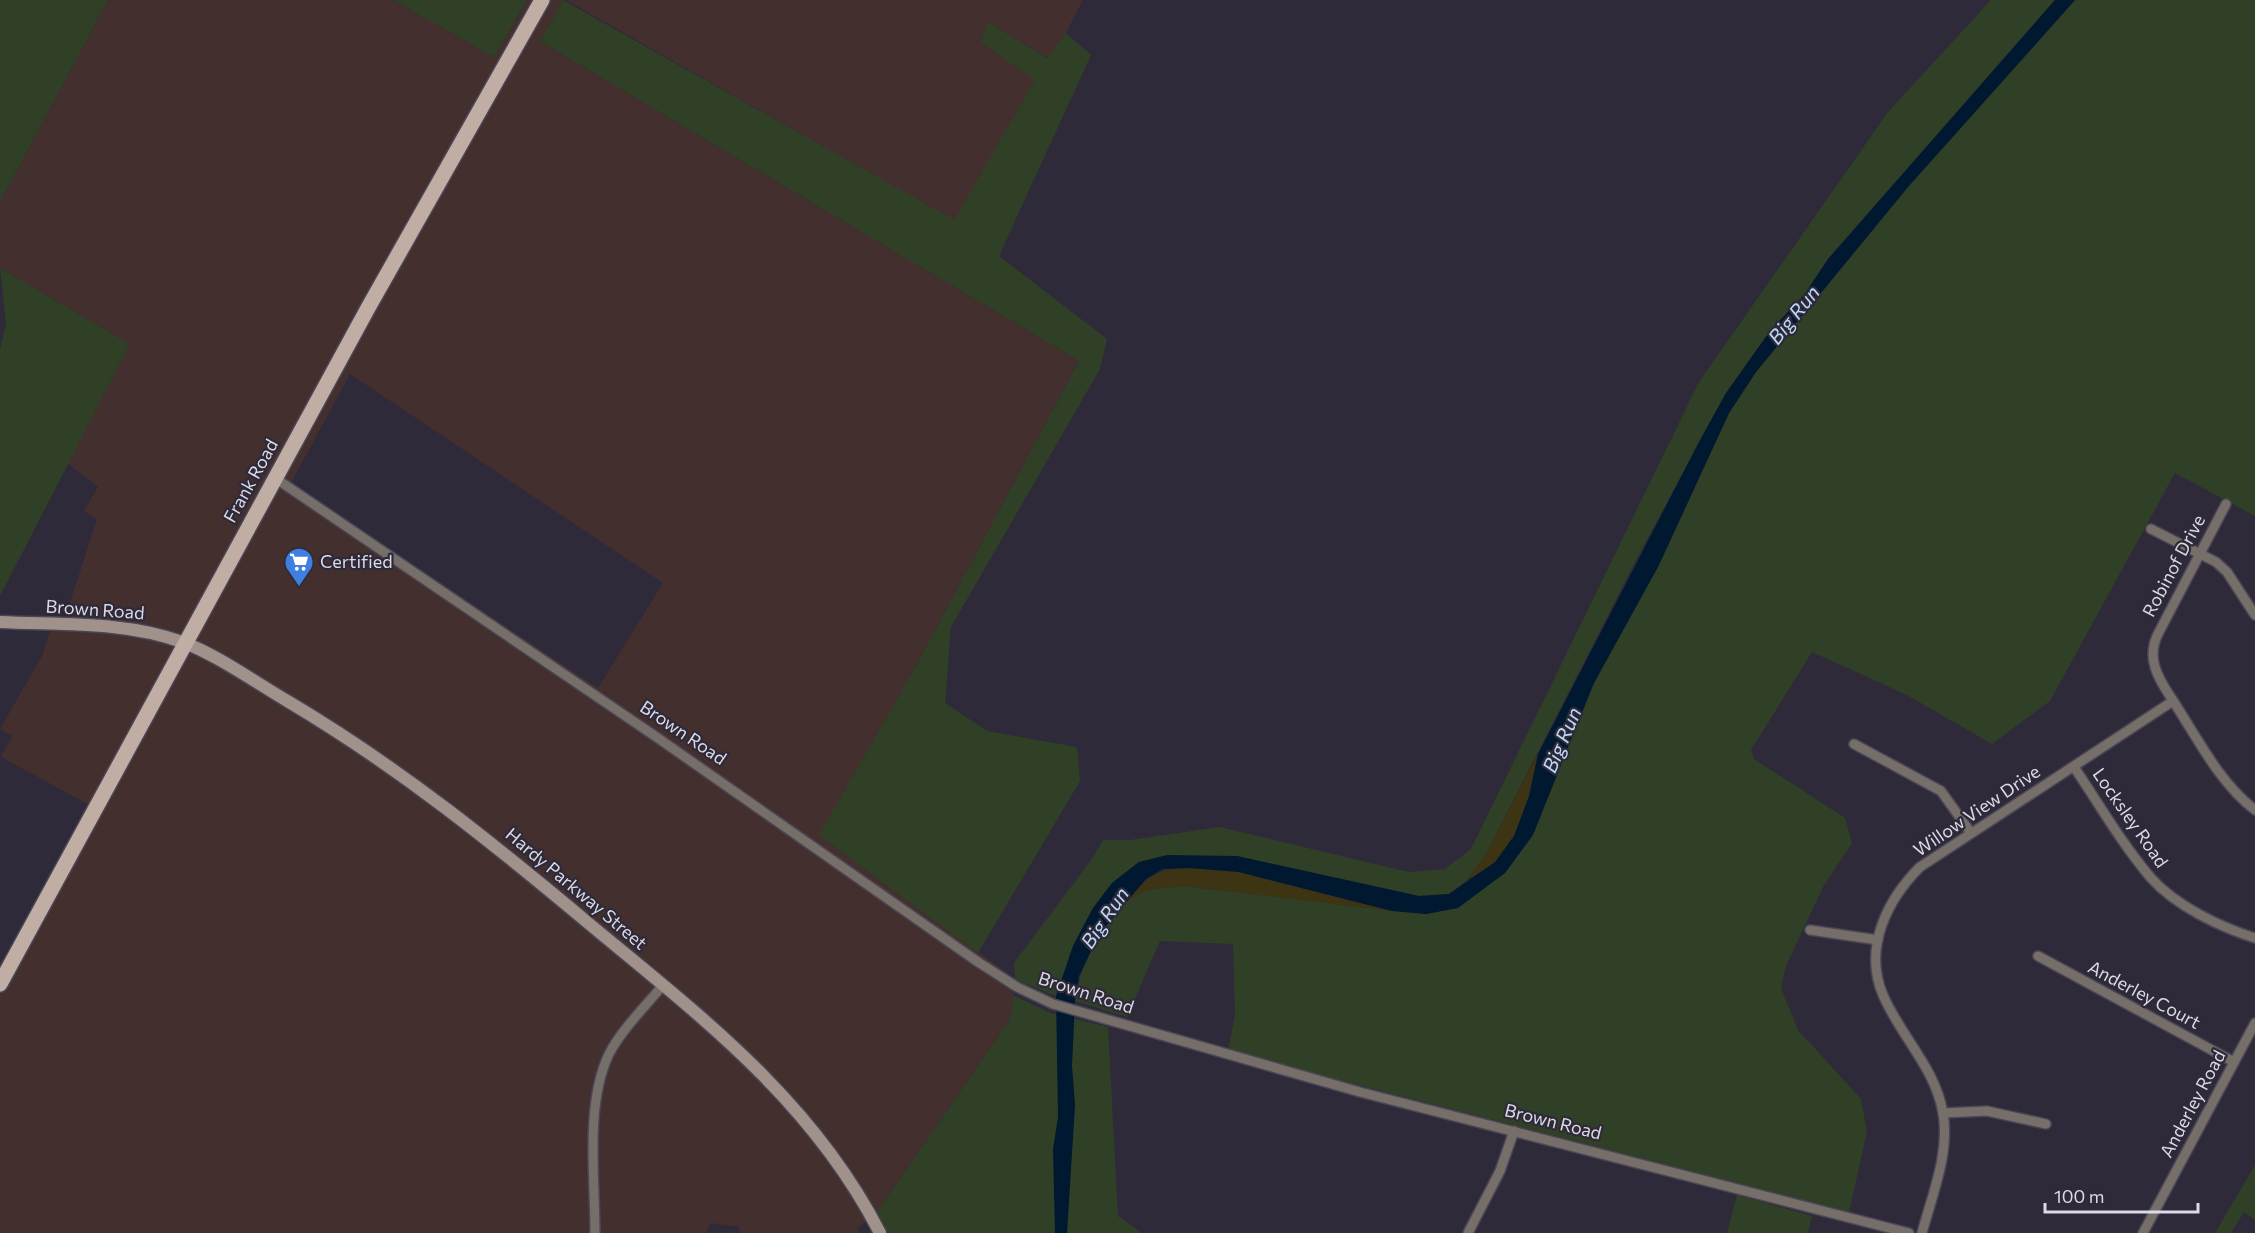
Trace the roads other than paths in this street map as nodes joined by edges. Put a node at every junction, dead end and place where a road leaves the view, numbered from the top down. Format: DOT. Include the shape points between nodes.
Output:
graph roads {
  1 [pos="542,0"];
  2 [pos="275,478"];
  3 [pos="2226,504"];
  4 [pos="2151,529"];
  5 [pos="2200,553"];
  6 [pos="2255,615"];
  7 [pos="0,622"];
  8 [pos="185,643"];
  9 [pos="2173,701"];
  10 [pos="1854,744"];
  11 [pos="2074,767"];
  12 [pos="2255,810"];
  13 [pos="1971,833"];
  14 [pos="1810,930"];
  15 [pos="2255,938"];
  16 [pos="1878,940"];
  17 [pos="2038,956"];
  18 [pos="0,984"];
  19 [pos="663,985"];
  20 [pos="2255,1023"];
  21 [pos="2234,1062"];
  22 [pos="1943,1113"];
  23 [pos="2046,1124"];
  24 [pos="1514,1131"];
  25 [pos="595,1233"];
  26 [pos="880,1233"];
  27 [pos="1468,1233"];
  28 [pos="1910,1233"];
  29 [pos="1922,1233"];
  30 [pos="2143,1233"];
  1 -- 2 [label="main road, Frank Road"];
  2 -- 8 [label="main road, Frank Road"];
  2 -- 24 [label="street, Brown Road" via="1017,987 1053,1004 1238,1058"];
  3 -- 5 [label="street, Robinof Drive"];
  4 -- 5 [label="street"];
  5 -- 6 [label="street" via="2227,572"];
  5 -- 9 [label="street, Robinof Drive" via="2153,644 2155,668"];
  7 -- 8 [label="main road, Brown Road" via="138,630"];
  8 -- 18 [label="main road, Frank Road"];
  8 -- 19 [label="main road, Hardy Parkway Street" via="356,742 420,787"];
  9 -- 11 [label="street, Willow View Drive"];
  9 -- 12 [label="street" via="2218,771"];
  10 -- 13 [label="street" via="1941,791"];
  11 -- 13 [label="street, Willow View Drive"];
  11 -- 15 [label="street, Locksley Road" via="2152,879 2189,907"];
  13 -- 16 [label="street, Willow View Drive" via="1920,867 1905,882 1884,916"];
  14 -- 16 [label="street"];
  16 -- 22 [label="street, Willow View Drive" via="1876,960 1883,994 1935,1082"];
  17 -- 21 [label="street, Anderley Court"];
  19 -- 25 [label="street" via="620,1037 602,1071 595,1111"];
  19 -- 26 [label="main road, Hardy Parkway Street" via="740,1050 802,1115 844,1172"];
  20 -- 21 [label="street, Anderley Road"];
  21 -- 30 [label="street, Anderley Road"];
  22 -- 23 [label="street" via="1987,1111"];
  22 -- 29 [label="street, Willow View Drive" via="1945,1144"];
  24 -- 27 [label="street" via="1500,1171"];
  24 -- 28 [label="street, Brown Road"];
}
